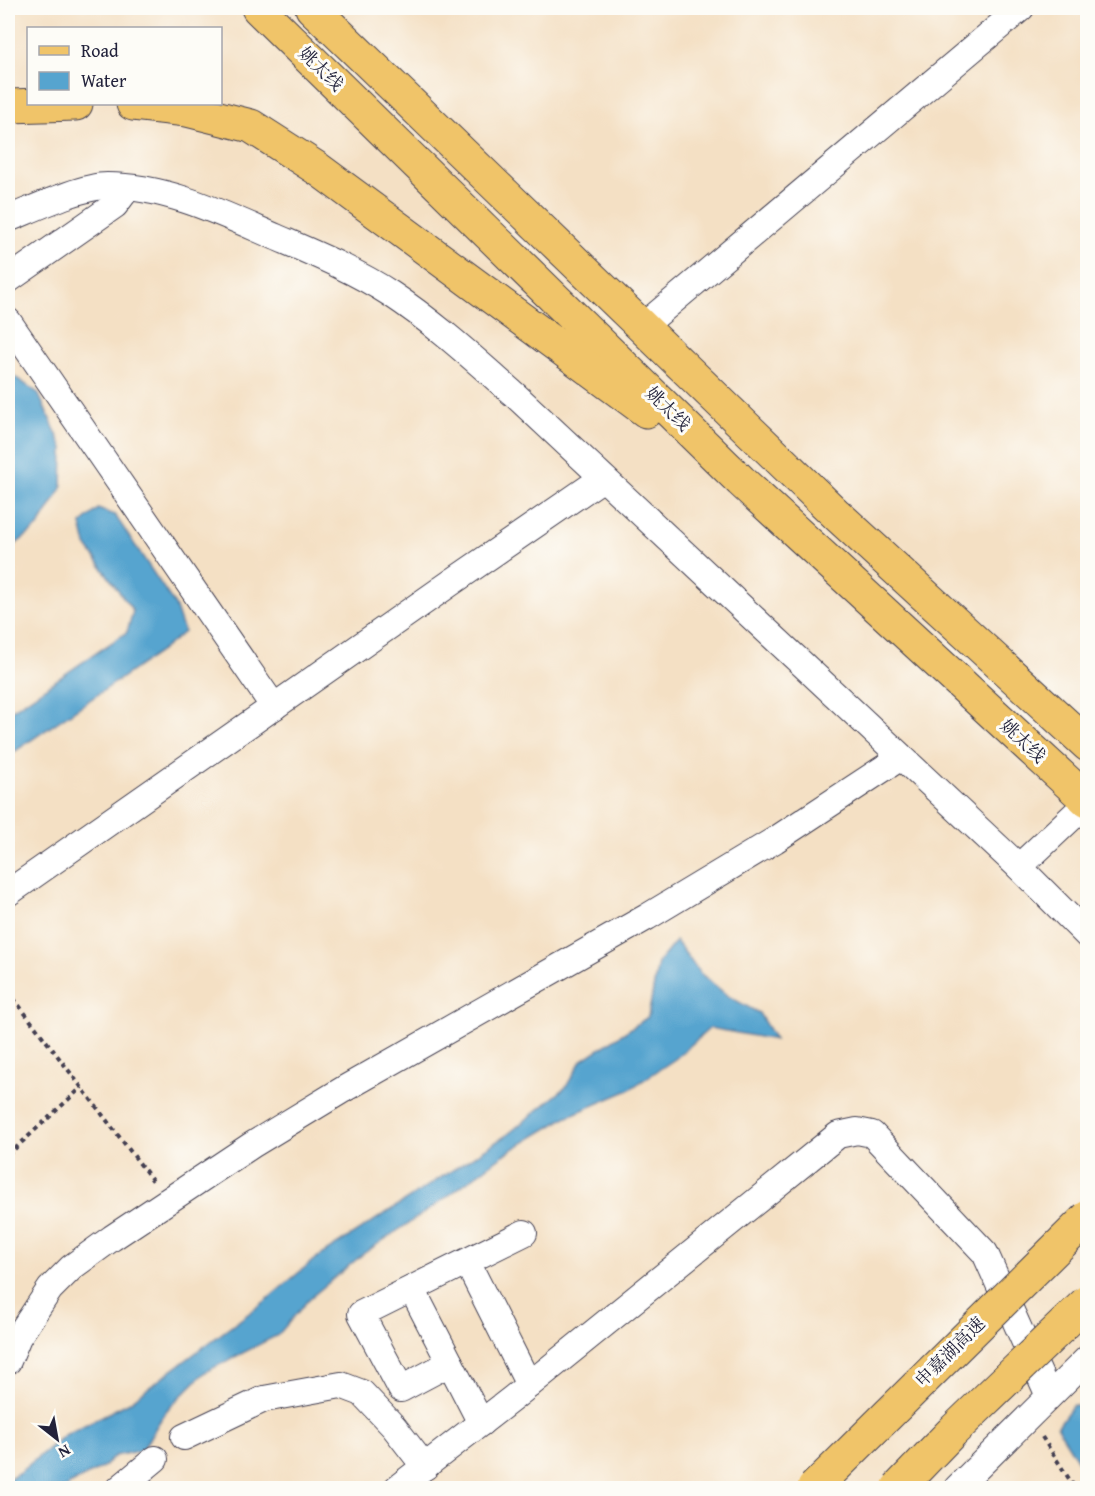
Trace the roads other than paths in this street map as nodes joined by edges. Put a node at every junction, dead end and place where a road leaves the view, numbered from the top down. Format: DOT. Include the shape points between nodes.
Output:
graph roads {
  1 [pos="258,8"];
  2 [pos="312,8"];
  3 [pos="322,8"];
  4 [pos="1021,8"];
  5 [pos="392,85"];
  6 [pos="42,105"];
  7 [pos="142,105"];
  8 [pos="8,106"];
  9 [pos="127,189"];
  10 [pos="8,219"];
  11 [pos="8,280"];
  12 [pos="8,321"];
  13 [pos="642,327"];
  14 [pos="603,478"];
  15 [pos="741,481"];
  16 [pos="274,706"];
  17 [pos="1088,745"];
  18 [pos="901,757"];
  19 [pos="1088,801"];
  20 [pos="1019,867"];
  21 [pos="8,893"];
  22 [pos="1088,936"];
  23 [pos="1088,1217"];
  24 [pos="524,1233"];
  25 [pos="466,1262"];
  26 [pos="412,1289"];
  27 [pos="1088,1301"];
  28 [pos="1088,1358"];
  29 [pos="8,1362"];
  30 [pos="450,1363"];
  31 [pos="529,1385"];
  32 [pos="1049,1396"];
  33 [pos="481,1423"];
  34 [pos="184,1437"];
  35 [pos="155,1459"];
  36 [pos="425,1467"];
  37 [pos="120,1488"];
  38 [pos="397,1488"];
  39 [pos="814,1488"];
  40 [pos="897,1488"];
  41 [pos="957,1488"];
  1 -- 15 [label="main road, 姚太线"];
  2 -- 5 [label="main road"];
  3 -- 5 [label="main road"];
  4 -- 13 [label="street"];
  5 -- 13 [label="main road"];
  6 -- 8 [label="main road"];
  7 -- 15 [label="main road" via="187,110 251,126 318,170"];
  9 -- 10 [label="street" via="105,186"];
  9 -- 11 [label="street" via="115,205"];
  9 -- 14 [label="street" via="205,206 319,255 390,293 515,395"];
  12 -- 16 [label="street"];
  13 -- 17 [label="main road" via="836,514"];
  14 -- 16 [label="street"];
  14 -- 18 [label="street"];
  15 -- 19 [label="main road, 姚太线"];
  16 -- 21 [label="street"];
  18 -- 20 [label="street"];
  18 -- 29 [label="street" via="775,840 252,1145 112,1238 72,1267 50,1289 18,1337"];
  19 -- 20 [label="street"];
  20 -- 22 [label="street"];
  23 -- 39 [label="main road, 申嘉湖高速, bridge"];
  24 -- 25 [label="street"];
  25 -- 26 [label="street"];
  25 -- 31 [label="street"];
  26 -- 30 [label="street"];
  26 -- 30 [label="street" via="361,1314 400,1389"];
  27 -- 40 [label="main road, bridge"];
  28 -- 32 [label="street"];
  30 -- 33 [label="street"];
  31 -- 32 [label="street" via="838,1135 857,1131 872,1134 986,1253"];
  31 -- 33 [label="street"];
  32 -- 41 [label="street"];
  33 -- 36 [label="street"];
  34 -- 36 [label="street" via="264,1399 340,1385 362,1393"];
  35 -- 37 [label="street"];
  36 -- 38 [label="street"];
}
